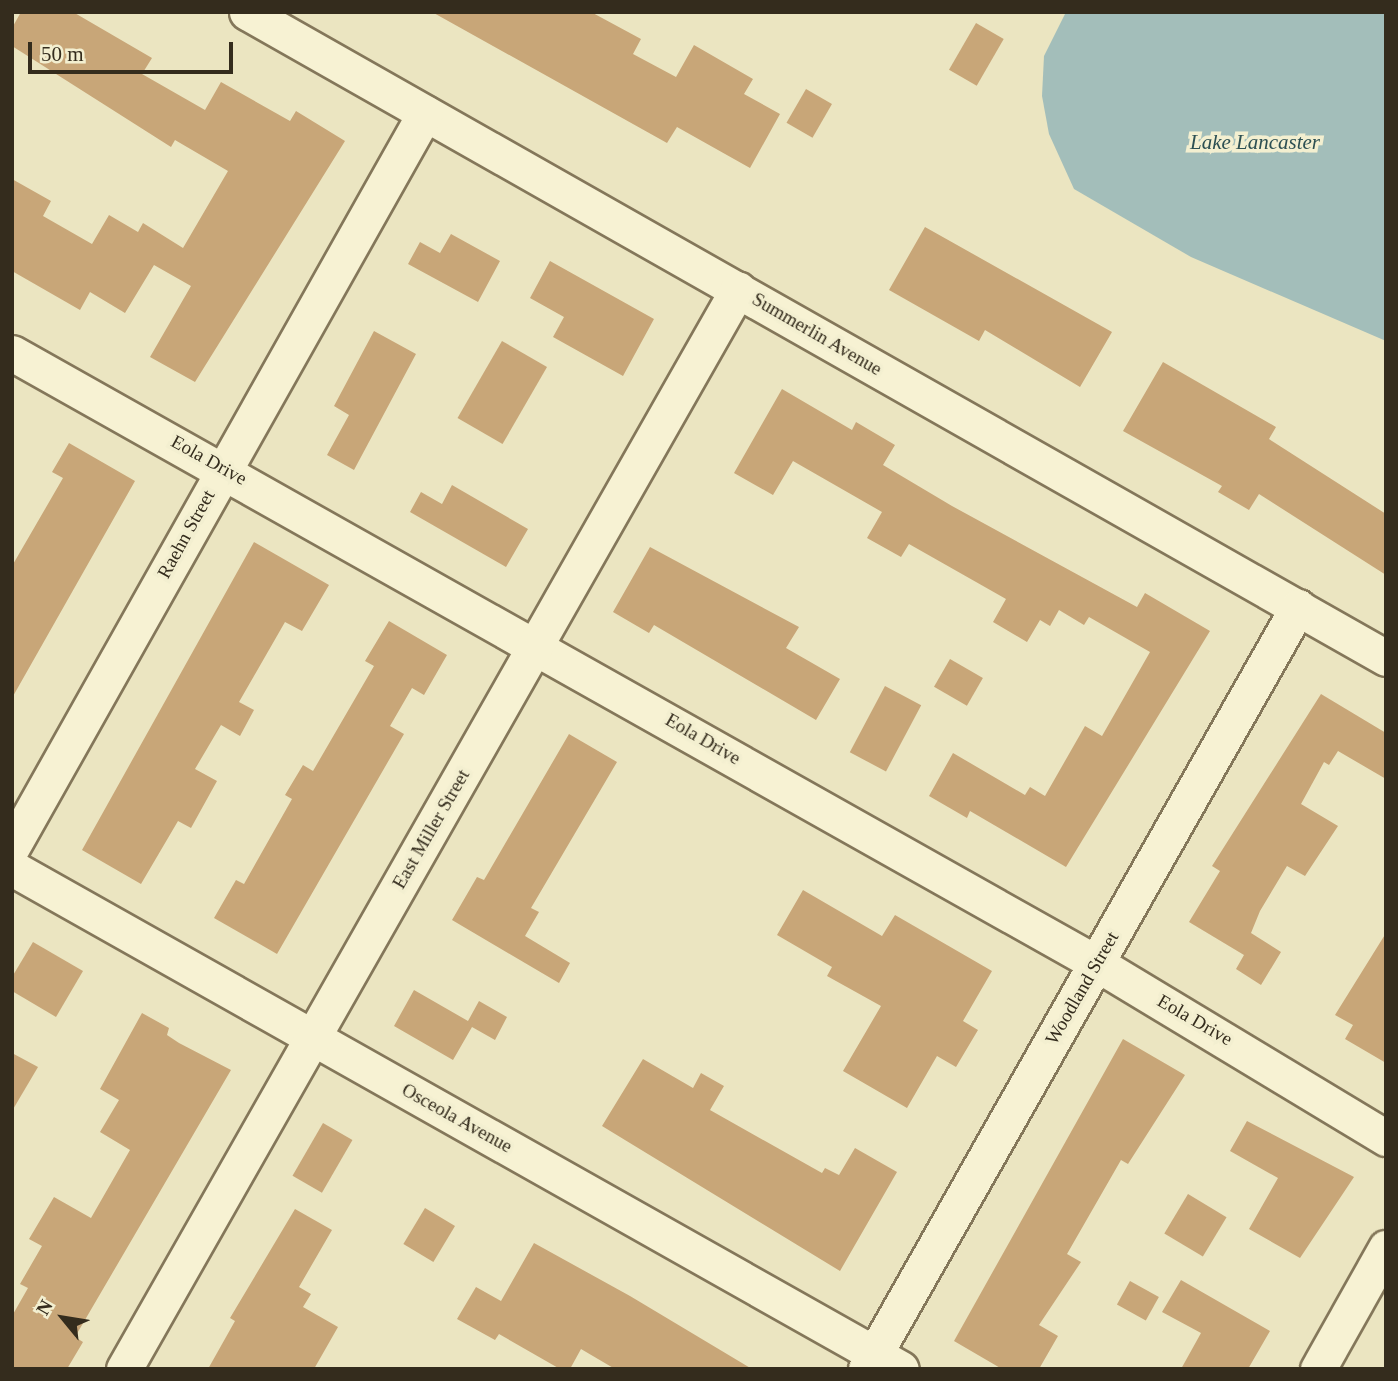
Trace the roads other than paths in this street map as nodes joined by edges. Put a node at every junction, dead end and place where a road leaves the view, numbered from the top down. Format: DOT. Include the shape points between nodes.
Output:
graph roads {
  1 [pos="247,12"];
  2 [pos="425,113"];
  3 [pos="738,289"];
  4 [pos="12,353"];
  5 [pos="222,468"];
  6 [pos="1298,607"];
  7 [pos="536,644"];
  8 [pos="1386,659"];
  9 [pos="12,847"];
  10 [pos="12,869"];
  11 [pos="1096,962"];
  12 [pos="312,1036"];
  13 [pos="1386,1138"];
  14 [pos="1386,1248"];
  15 [pos="880,1364"];
  16 [pos="124,1369"];
  17 [pos="1318,1369"];
  1 -- 2 [label="street, Summerlin Avenue"];
  2 -- 3 [label="street, Summerlin Avenue"];
  2 -- 5 [label="street, Raehn Street"];
  3 -- 6 [label="street, Summerlin Avenue"];
  3 -- 7 [label="street, East Miller Street"];
  4 -- 5 [label="street, Eola Drive"];
  5 -- 7 [label="street, Eola Drive"];
  5 -- 9 [label="street, Raehn Street"];
  6 -- 8 [label="street, Summerlin Avenue"];
  6 -- 11 [label="street, Woodland Street"];
  7 -- 11 [label="street, Eola Drive"];
  7 -- 12 [label="street, East Miller Street"];
  10 -- 12 [label="street, Osceola Avenue"];
  11 -- 13 [label="street, Eola Drive"];
  11 -- 15 [label="street, Woodland Street"];
  12 -- 15 [label="street, Osceola Avenue"];
  12 -- 16 [label="street, East Miller Street"];
  14 -- 17 [label="street"];
}
